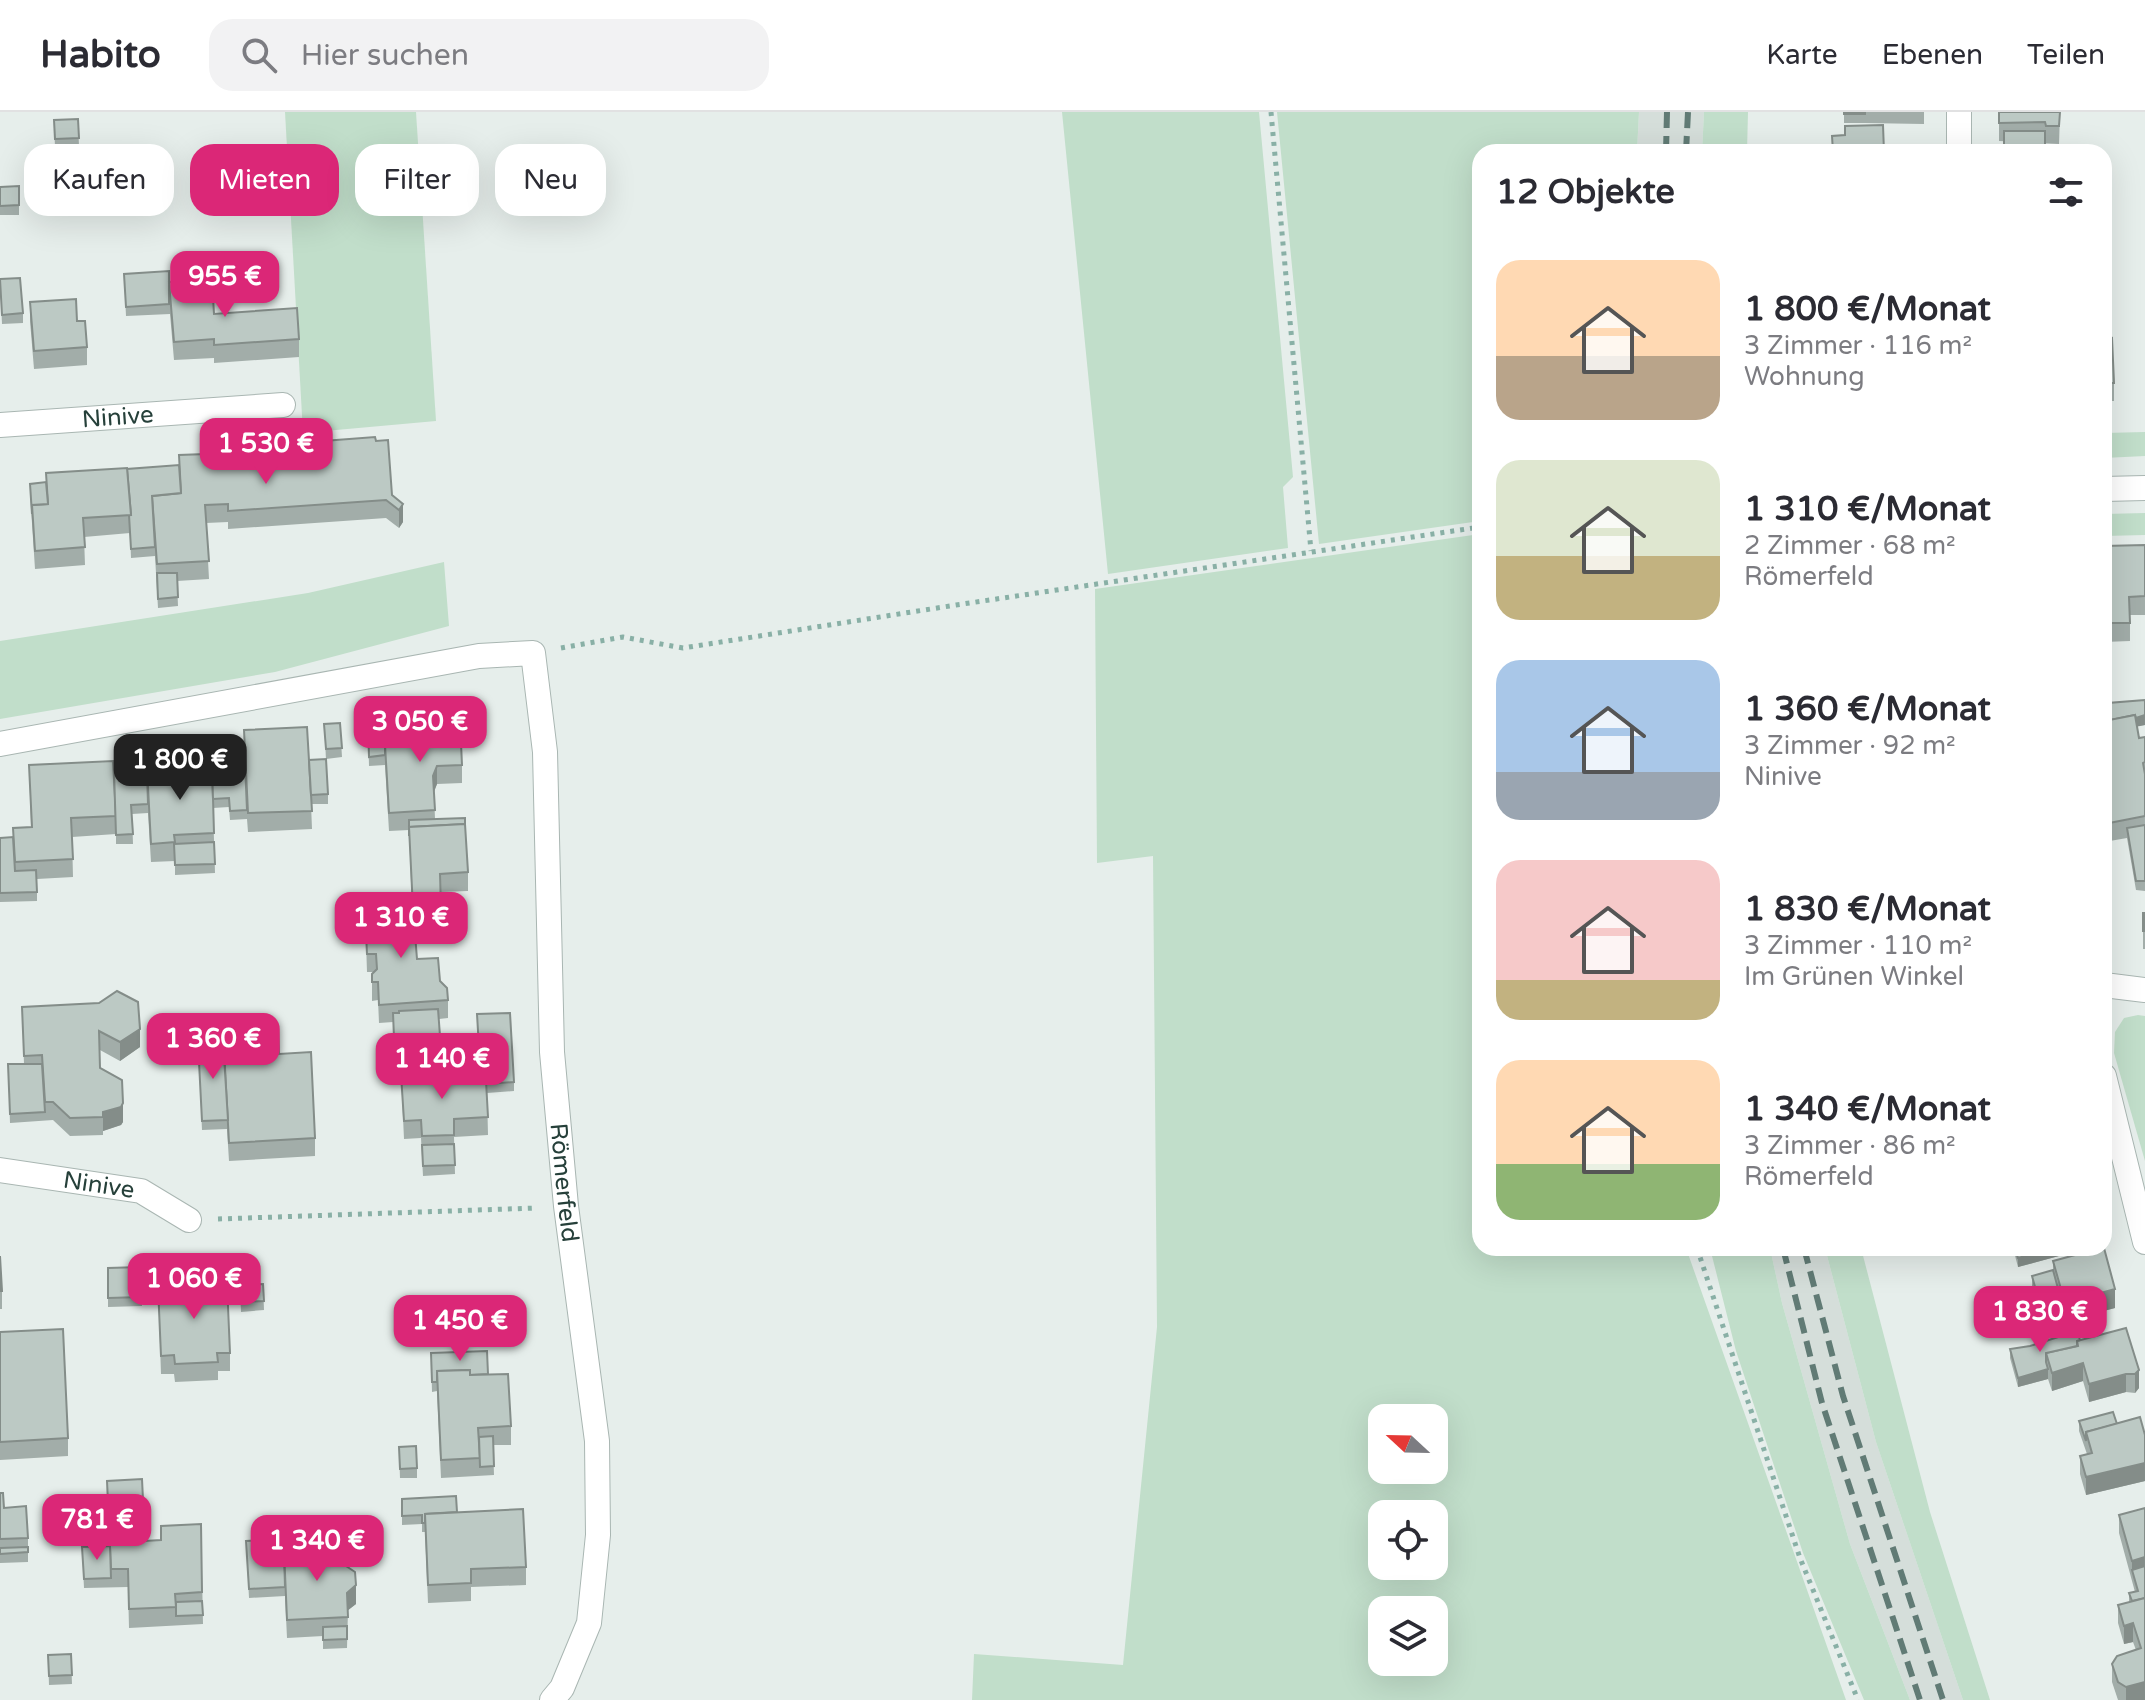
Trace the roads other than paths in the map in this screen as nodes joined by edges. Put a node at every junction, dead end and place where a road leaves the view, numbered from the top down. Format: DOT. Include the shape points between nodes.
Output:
graph roads {
  1 [pos="1959,112"];
  2 [pos="1959,144"];
  3 [pos="283,405"];
  4 [pos="0,425"];
  5 [pos="2145,488"];
  6 [pos="2112,489"];
  7 [pos="0,744"];
  8 [pos="2112,986"];
  9 [pos="2145,990"];
  10 [pos="2112,1108"];
  11 [pos="0,1170"];
  12 [pos="189,1220"];
  13 [pos="2145,1242"];
  14 [pos="552,1700"];
  1 -- 2 [label="street"];
  3 -- 4 [label="street, Ninive"];
  5 -- 6 [label="street"];
  7 -- 14 [label="street, Römerfeld" via="479,656 533,653 545,752 552,1052 597,1441 598,1535 589,1623"];
  8 -- 9 [label="street"];
  10 -- 13 [label="street"];
  11 -- 12 [label="street, Ninive" via="141,1191"];
}
